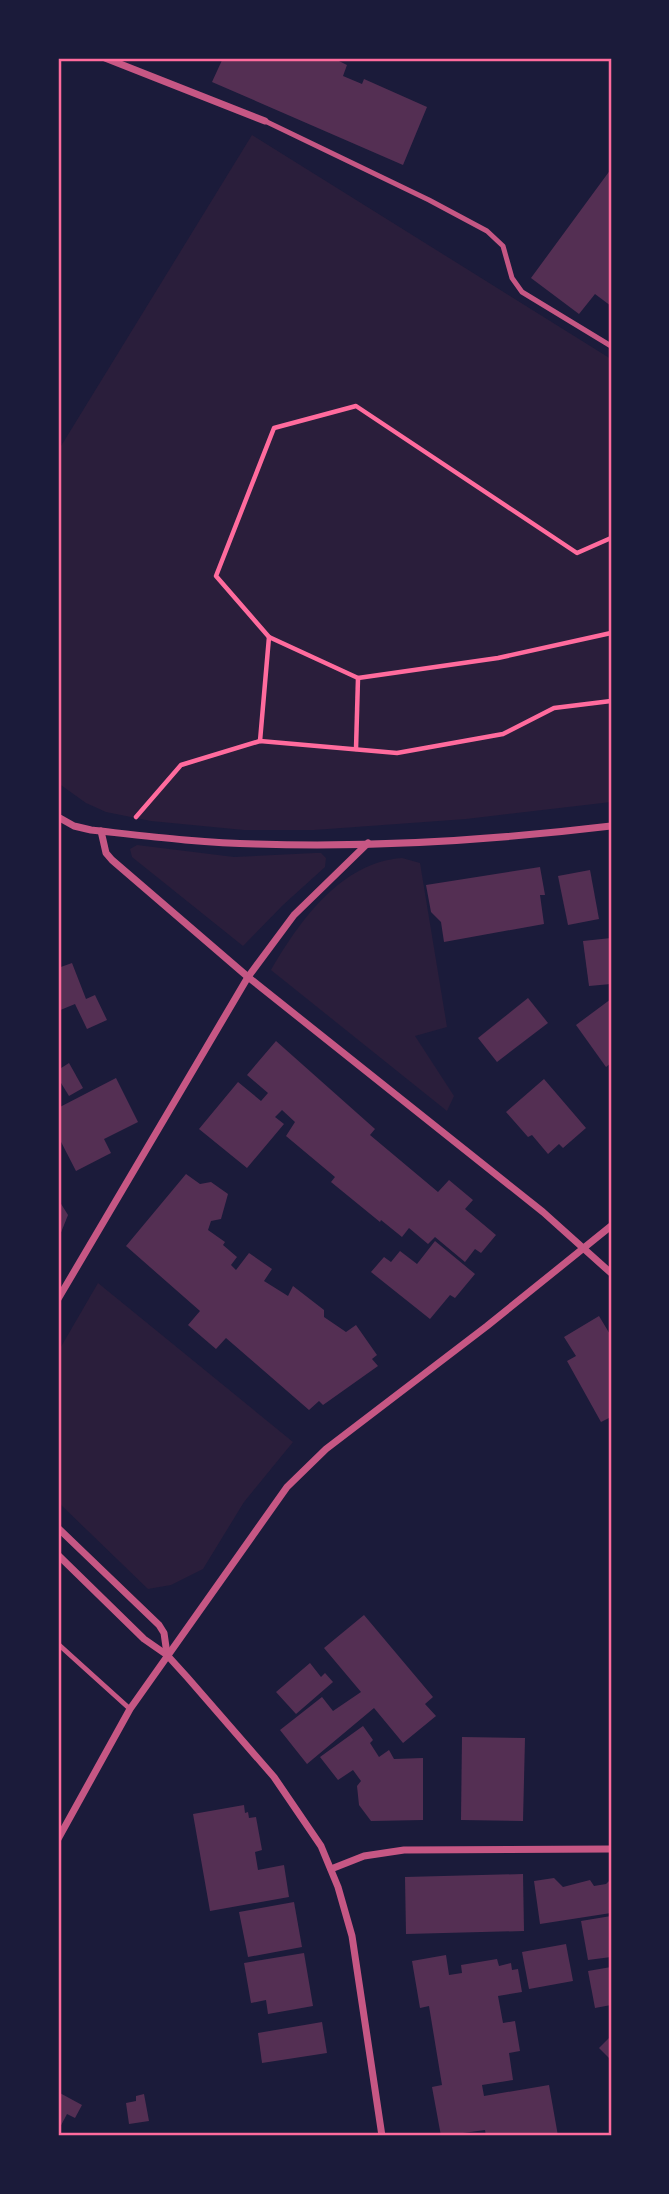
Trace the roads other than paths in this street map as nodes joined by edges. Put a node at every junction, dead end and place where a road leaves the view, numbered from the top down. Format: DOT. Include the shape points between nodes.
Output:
graph roads {
  1 [pos="105,58"];
  2 [pos="265,121"];
  3 [pos="611,346"];
  4 [pos="58,817"];
  5 [pos="611,826"];
  6 [pos="101,831"];
  7 [pos="368,843"];
  8 [pos="248,977"];
  9 [pos="611,1226"];
  10 [pos="584,1247"];
  11 [pos="611,1273"];
  12 [pos="58,1299"];
  13 [pos="58,1528"];
  14 [pos="58,1555"];
  15 [pos="58,1644"];
  16 [pos="167,1655"];
  17 [pos="130,1709"];
  18 [pos="58,1839"];
  19 [pos="611,1849"];
  20 [pos="331,1869"];
  21 [pos="382,2136"];
  1 -- 2 [label="street"];
  2 -- 3 [label="lane" via="487,231 503,246 512,278 522,292"];
  4 -- 6 [label="street" via="74,826"];
  5 -- 7 [label="street"];
  6 -- 7 [label="street" via="256,844"];
  6 -- 8 [label="street" via="112,860"];
  7 -- 8 [label="street" via="294,915"];
  8 -- 10 [label="street"];
  8 -- 12 [label="street"];
  9 -- 10 [label="street"];
  10 -- 11 [label="street"];
  10 -- 16 [label="street" via="308,1465 264,1518"];
  13 -- 16 [label="street" via="159,1625"];
  14 -- 16 [label="street" via="144,1639"];
  15 -- 17 [label="lane"];
  16 -- 17 [label="street"];
  16 -- 20 [label="street" via="274,1777"];
  17 -- 18 [label="street"];
  19 -- 20 [label="street" via="404,1850 364,1856"];
  20 -- 21 [label="street" via="352,1936"];
}
